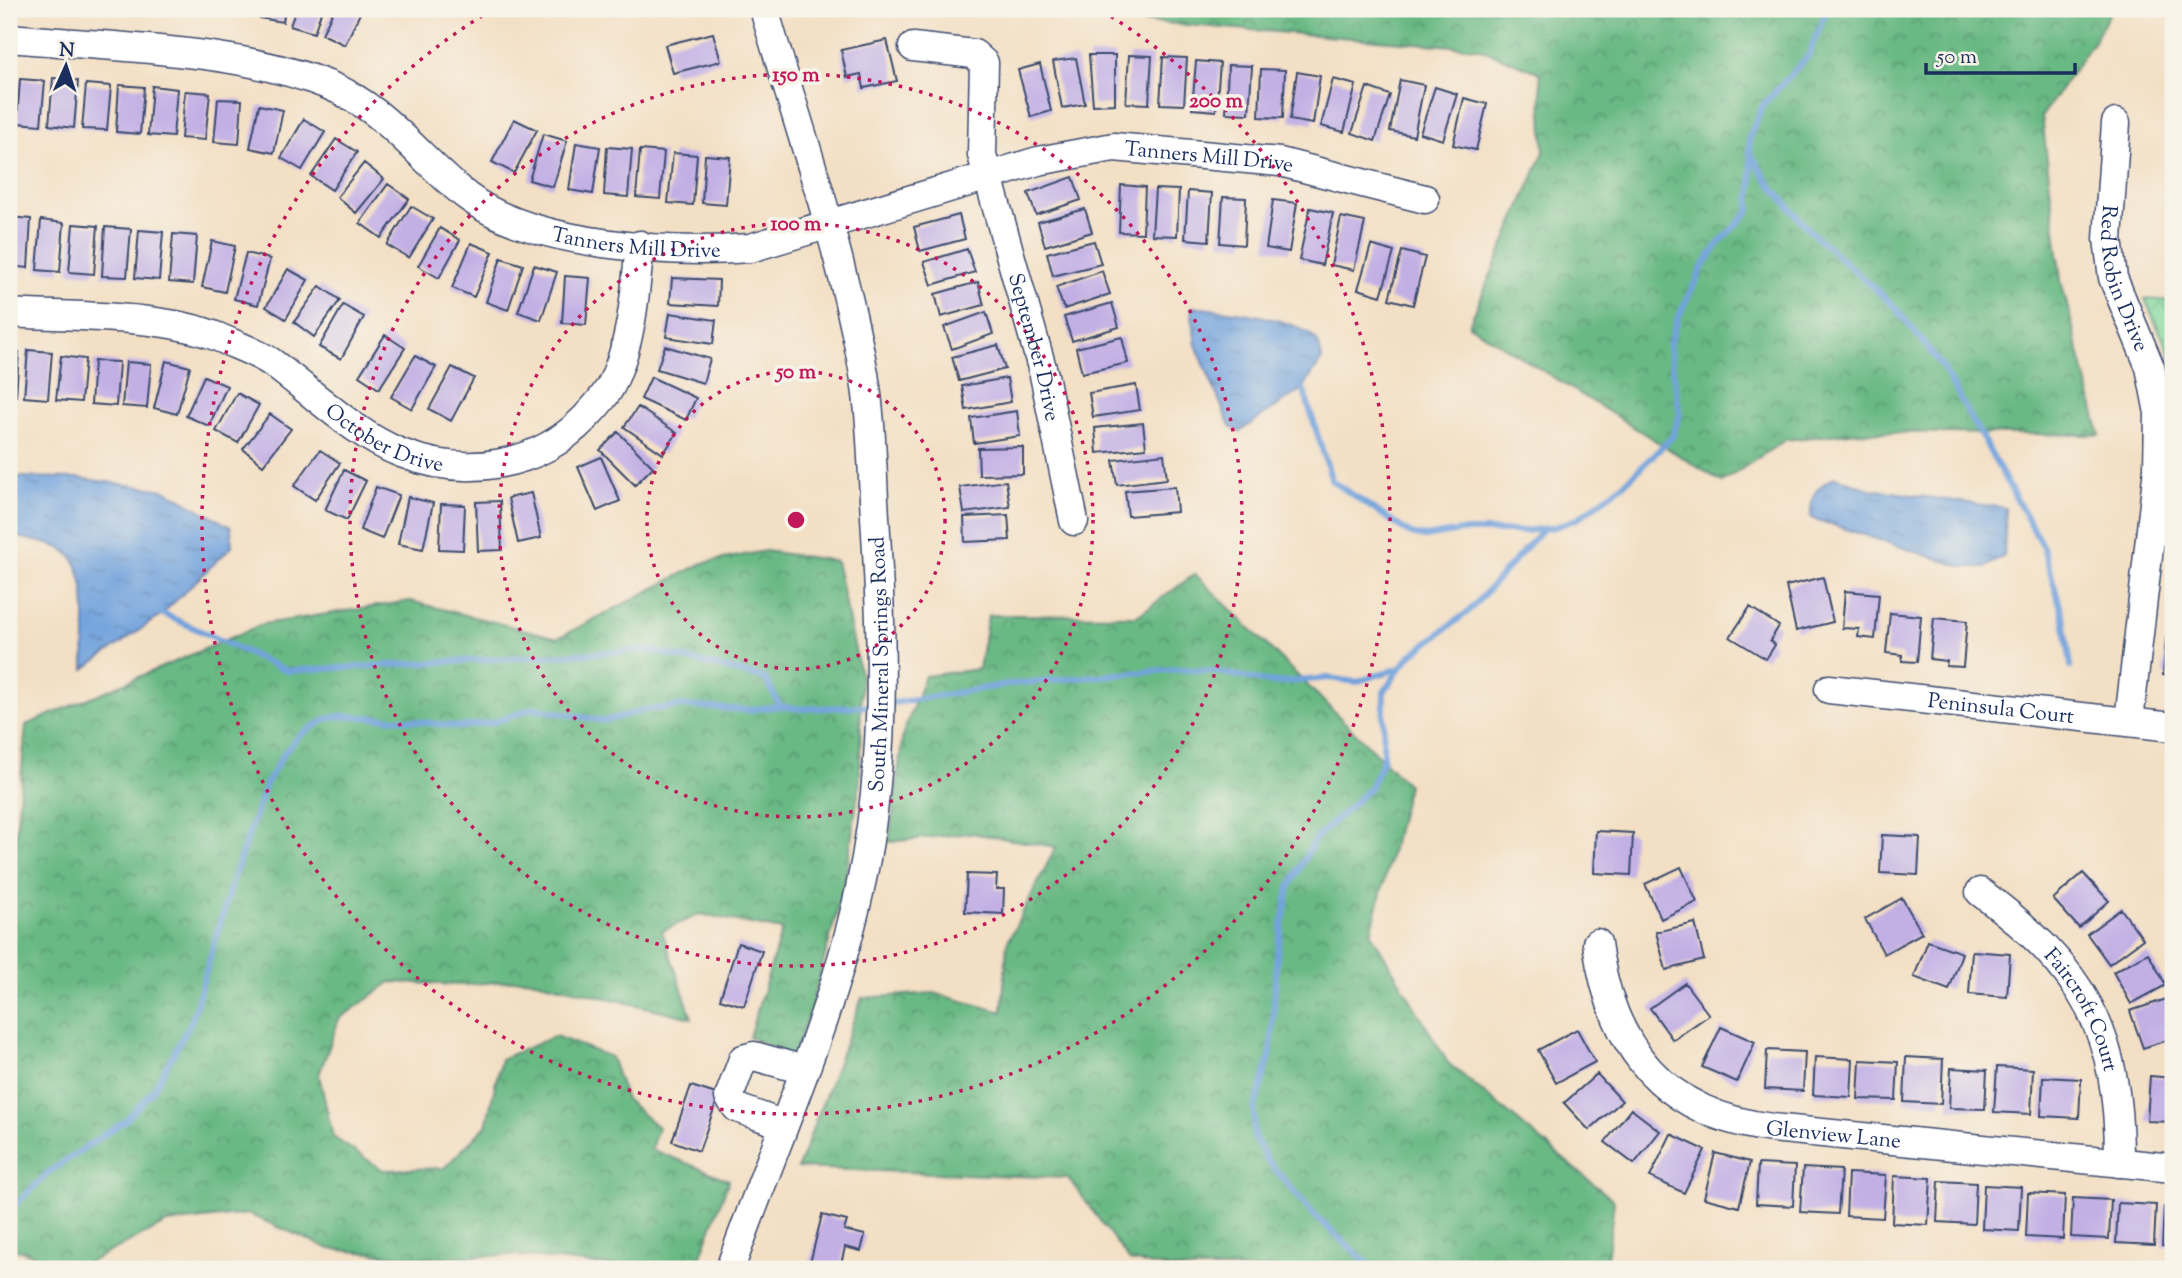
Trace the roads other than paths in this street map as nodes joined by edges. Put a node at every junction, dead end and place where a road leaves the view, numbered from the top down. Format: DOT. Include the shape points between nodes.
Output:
graph roads {
  1 [pos="764,9"];
  2 [pos="9,38"];
  3 [pos="913,47"];
  4 [pos="2116,123"];
  5 [pos="989,176"];
  6 [pos="1424,198"];
  7 [pos="828,227"];
  8 [pos="640,245"];
  9 [pos="9,313"];
  10 [pos="1074,521"];
  11 [pos="1829,689"];
  12 [pos="2129,721"];
  13 [pos="2173,727"];
  14 [pos="1980,892"];
  15 [pos="1597,943"];
  16 [pos="804,1070"];
  17 [pos="784,1125"];
  18 [pos="2119,1163"];
  19 [pos="2173,1168"];
  20 [pos="730,1269"];
  1 -- 7 [label="street, South Mineral Springs Road"];
  2 -- 8 [label="street, Tanners Mill Drive" via="230,59 285,70 330,85 362,104 489,211 552,234"];
  3 -- 5 [label="street, September Drive" via="974,54 984,63 982,155"];
  4 -- 12 [label="street, Red Robin Drive" via="2108,239 2113,278 2150,367 2159,413 2158,468"];
  5 -- 6 [label="street, Tanners Mill Drive" via="1076,153 1139,148 1280,162"];
  5 -- 7 [label="street, Tanners Mill Drive"];
  5 -- 10 [label="street, September Drive" via="1044,375"];
  7 -- 8 [label="street, Tanners Mill Drive" via="750,248 708,251"];
  7 -- 16 [label="street, South Mineral Springs Road" via="864,373 870,417 882,706 873,821 860,892"];
  8 -- 9 [label="street, October Drive" via="630,335 613,382 577,426 557,441 526,458 495,466 451,467 400,453 268,360 215,336 163,324"];
  11 -- 12 [label="street, Peninsula Court"];
  12 -- 13 [label="street, Peninsula Court"];
  14 -- 18 [label="street, Faircroft Court" via="2043,942 2091,1009 2113,1077"];
  15 -- 18 [label="street, Glenview Lane" via="1609,1006 1633,1052 1661,1081 1702,1109 1747,1125"];
  16 -- 17 [label="street, South Mineral Springs Road"];
  16 -- 17 [label="street" via="754,1056 743,1059 729,1097 737,1108"];
  17 -- 20 [label="street, South Mineral Springs Road"];
  18 -- 19 [label="street, Glenview Lane"];
}
